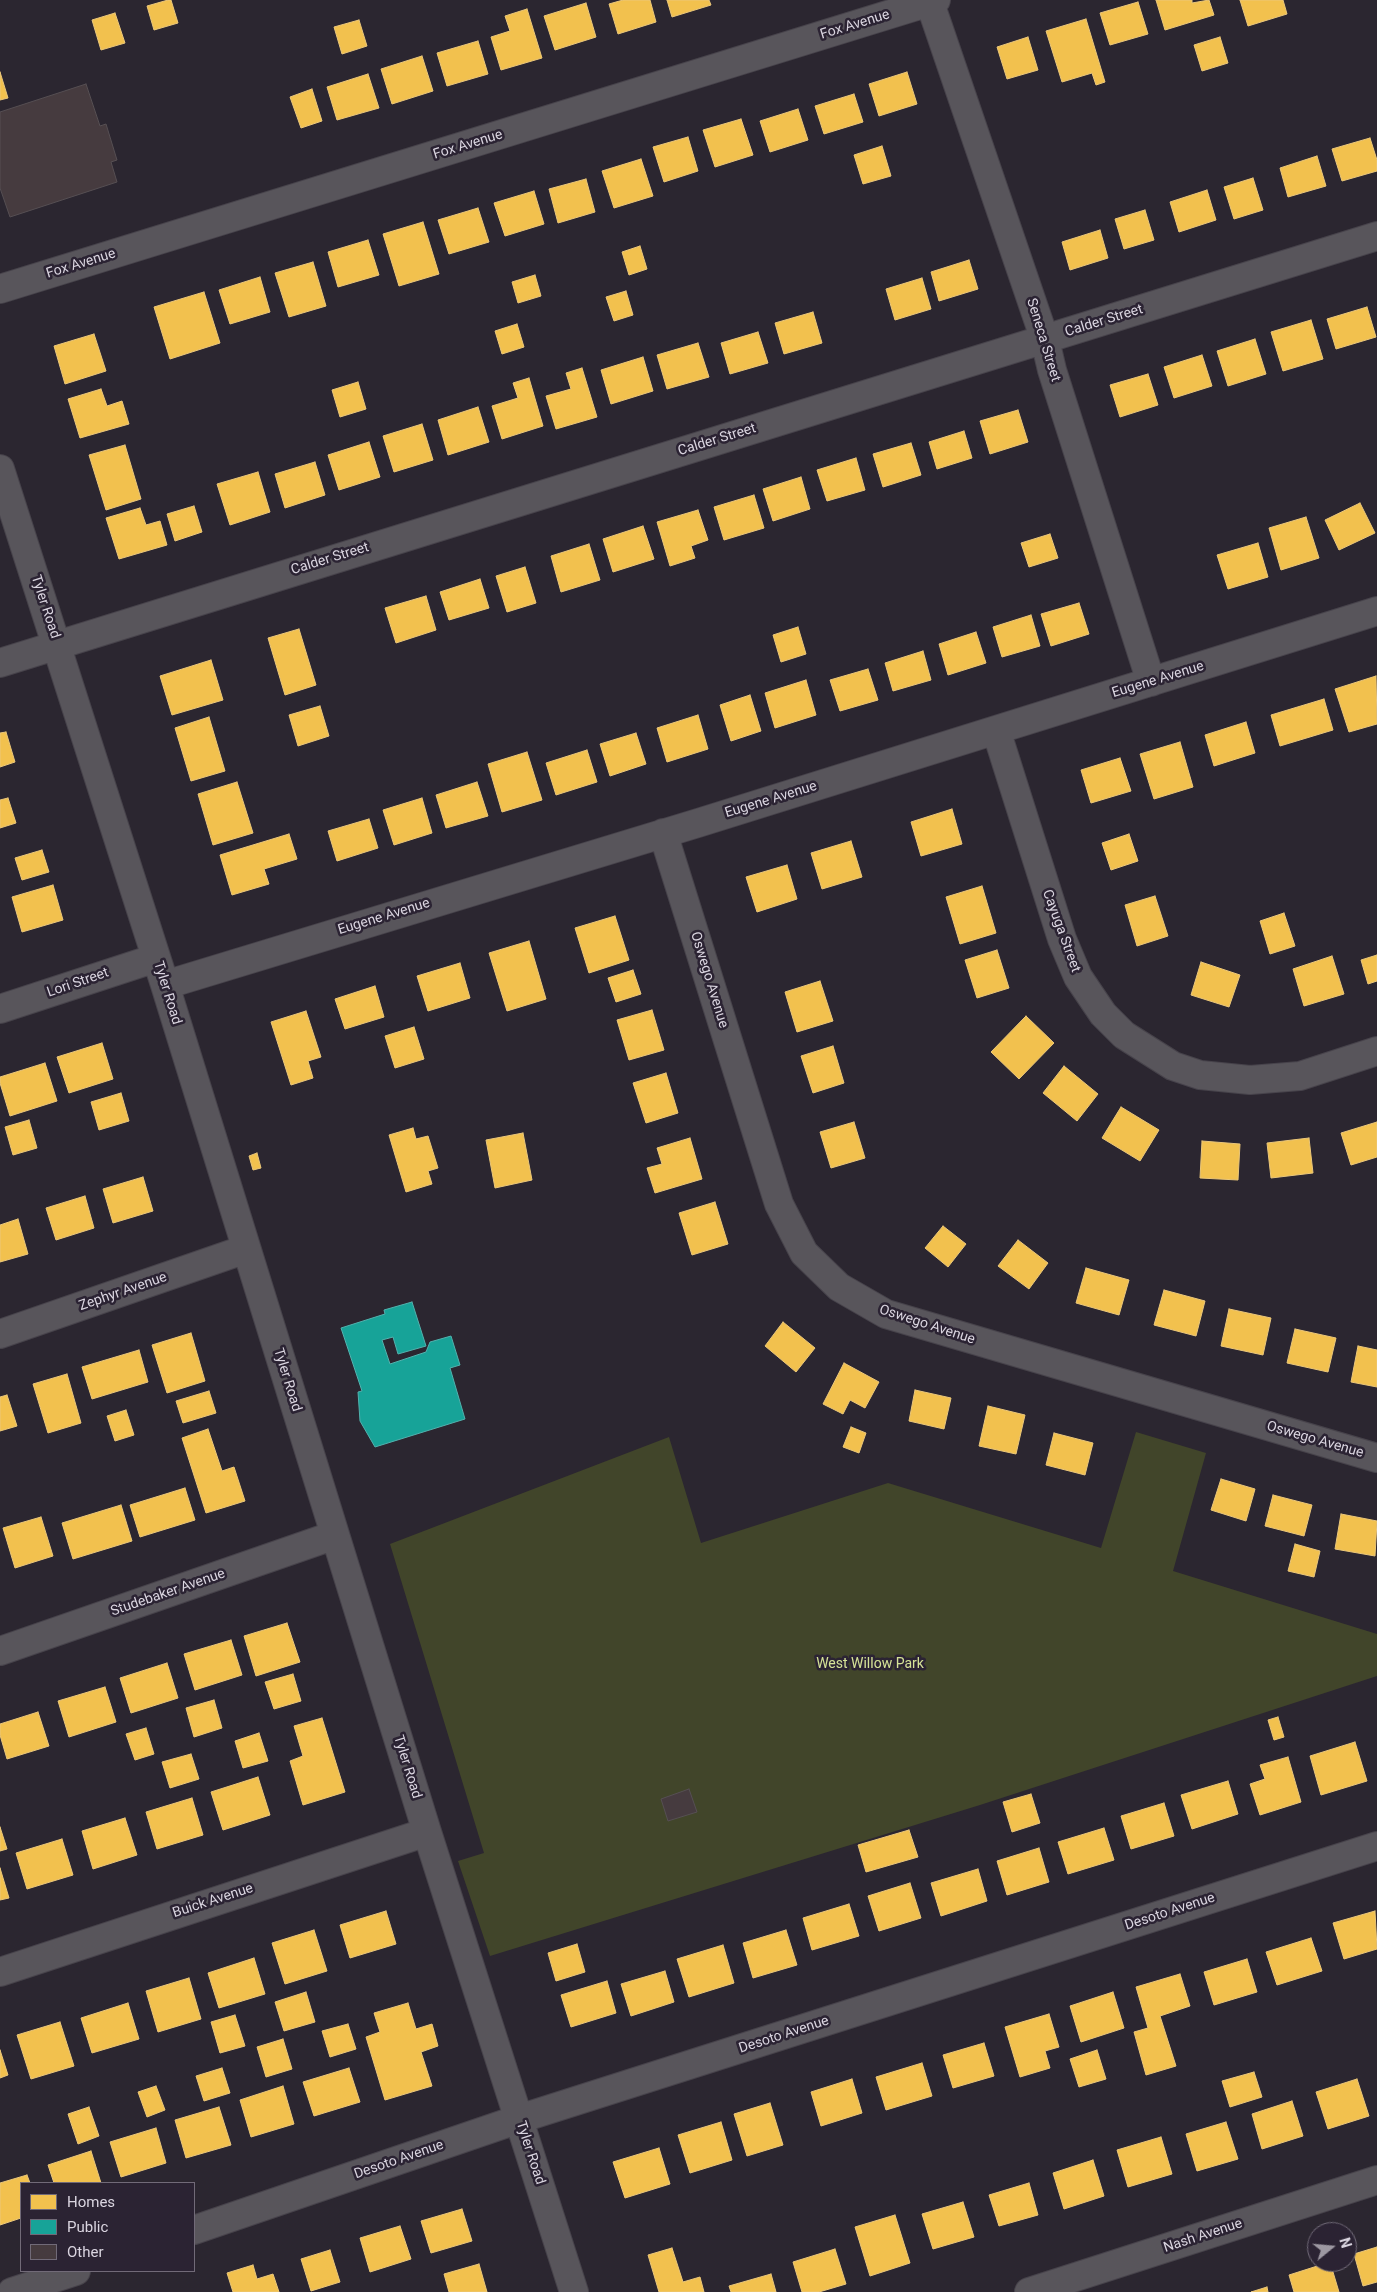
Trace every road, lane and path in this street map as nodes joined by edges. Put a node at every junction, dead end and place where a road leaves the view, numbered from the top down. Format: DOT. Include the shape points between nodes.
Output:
graph roads {
  1 [pos="932,1"];
  2 [pos="1377,236"];
  3 [pos="0,289"];
  4 [pos="1045,340"];
  5 [pos="0,468"];
  6 [pos="1377,611"];
  7 [pos="56,644"];
  8 [pos="0,663"];
  9 [pos="1152,682"];
  10 [pos="996,730"];
  11 [pos="663,833"];
  12 [pos="156,958"];
  13 [pos="164,985"];
  14 [pos="0,1009"];
  15 [pos="1377,1051"];
  16 [pos="246,1249"];
  17 [pos="0,1334"];
  18 [pos="1377,1458"];
  19 [pos="335,1535"];
  20 [pos="0,1651"];
  21 [pos="427,1832"];
  22 [pos="1377,1846"];
  23 [pos="0,1972"];
  24 [pos="519,2119"];
  25 [pos="1377,2180"];
  26 [pos="195,2230"];
  27 [pos="73,2272"];
  28 [pos="12,2292"];
  29 [pos="574,2292"];
  30 [pos="1029,2292"];
  1 -- 3 [label="street, Fox Avenue"];
  1 -- 4 [label="street, Seneca Street"];
  2 -- 4 [label="street, Calder Street"];
  4 -- 7 [label="street, Calder Street"];
  4 -- 9 [label="street, Seneca Street"];
  5 -- 7 [label="street, Tyler Road"];
  6 -- 9 [label="street, Eugene Avenue"];
  7 -- 8 [label="street, Calder Street"];
  7 -- 12 [label="street, Tyler Road"];
  9 -- 10 [label="street, Eugene Avenue"];
  10 -- 11 [label="street, Eugene Avenue"];
  10 -- 15 [label="street, Cayuga Street" via="1062,939 1078,977 1103,1014 1124,1035 1173,1066 1200,1075 1250,1080 1300,1076"];
  11 -- 13 [label="street, Eugene Avenue"];
  11 -- 18 [label="street, Oswego Avenue" via="779,1204 804,1253 839,1287 886,1314"];
  12 -- 13 [label="street, Tyler Road"];
  12 -- 14 [label="street, Lori Street"];
  13 -- 16 [label="street, Tyler Road"];
  16 -- 17 [label="street, Zephyr Avenue"];
  16 -- 19 [label="street, Tyler Road"];
  19 -- 20 [label="street, Studebaker Avenue"];
  19 -- 21 [label="street, Tyler Road"];
  21 -- 23 [label="street, Buick Avenue"];
  21 -- 24 [label="street, Tyler Road"];
  22 -- 24 [label="street, Desoto Avenue"];
  24 -- 26 [label="street, Desoto Avenue"];
  24 -- 29 [label="street, Tyler Road"];
  25 -- 30 [label="street, Nash Avenue"];
  27 -- 28 [label="street"];
}
